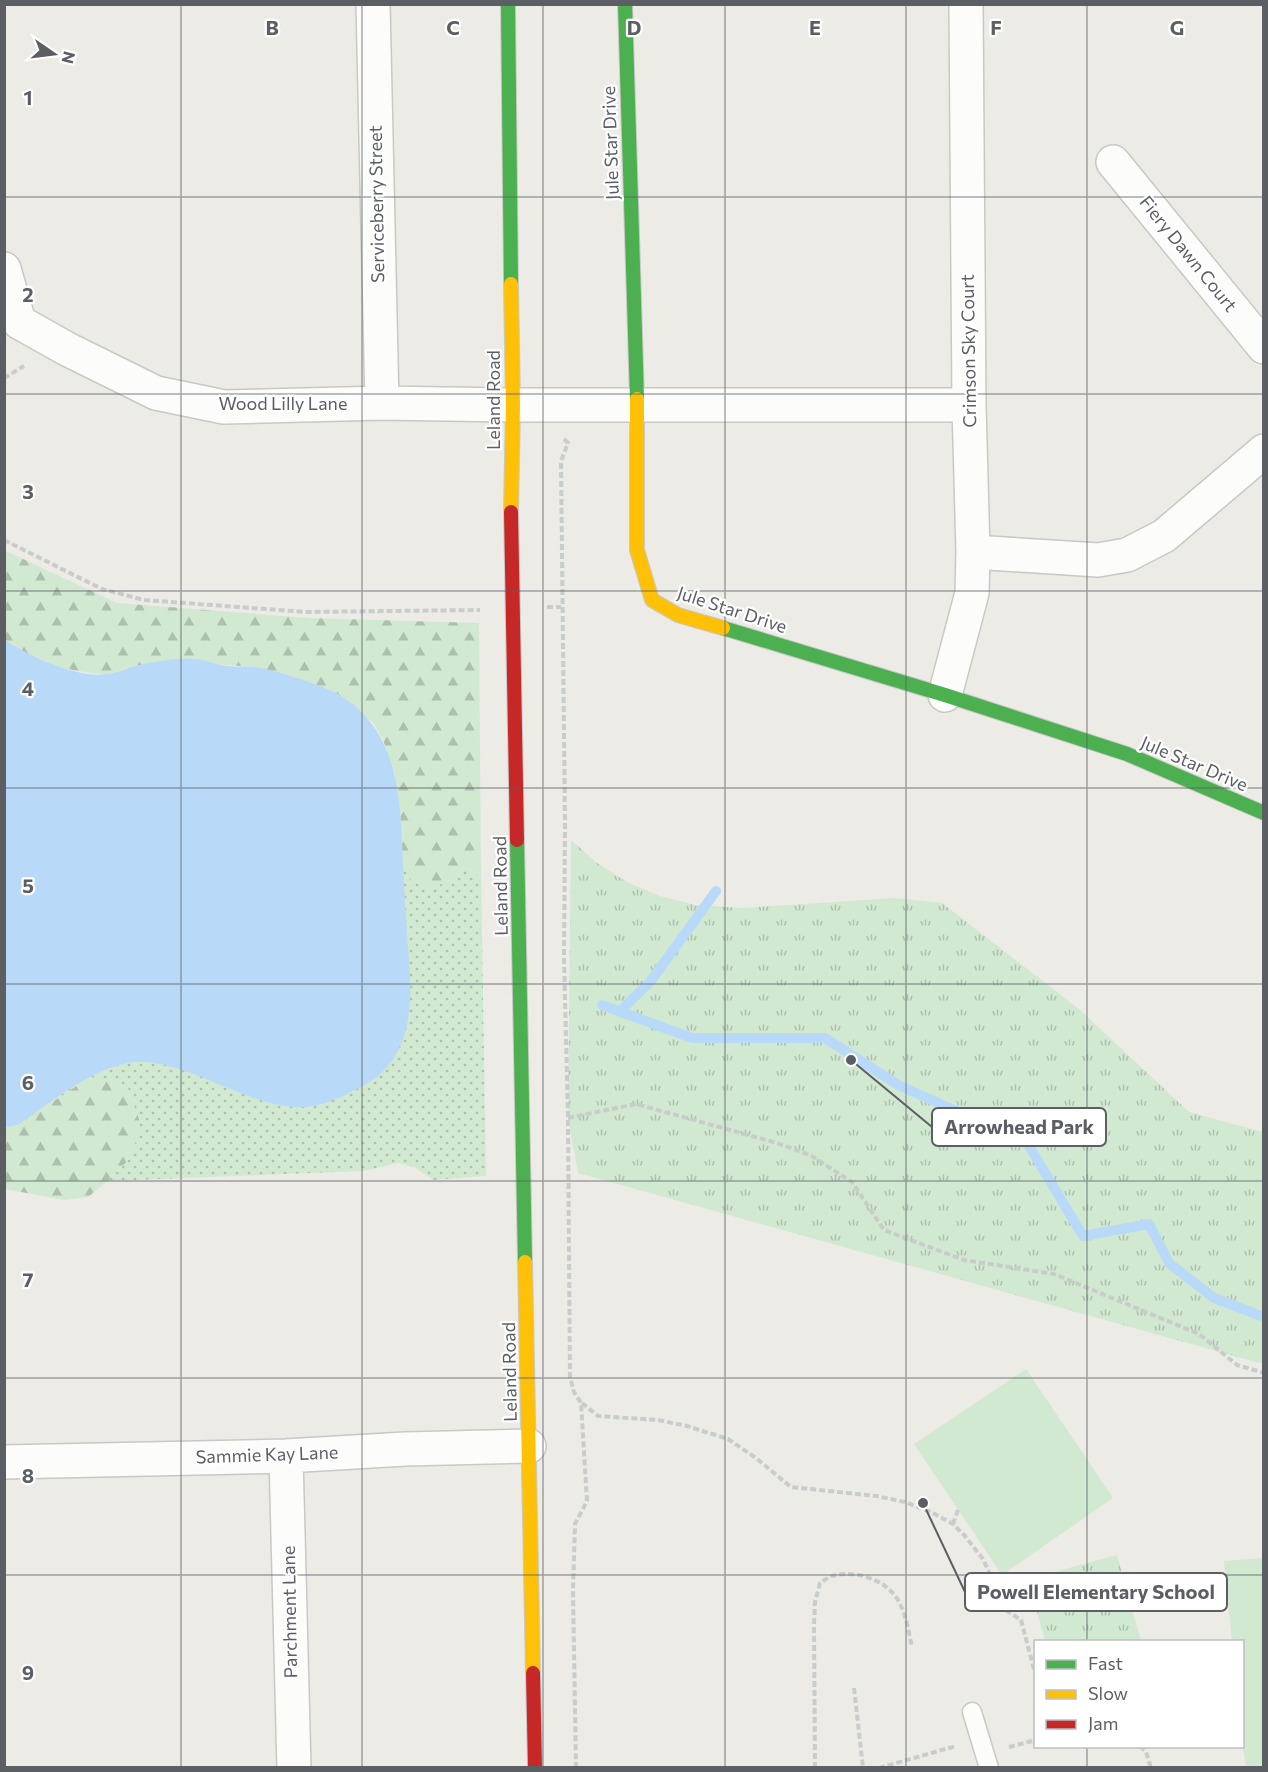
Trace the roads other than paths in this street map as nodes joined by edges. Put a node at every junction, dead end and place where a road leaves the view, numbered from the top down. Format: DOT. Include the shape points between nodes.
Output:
graph roads {
  1 [pos="372,4"];
  2 [pos="508,4"];
  3 [pos="625,4"];
  4 [pos="966,4"];
  5 [pos="1113,162"];
  6 [pos="4,268"];
  7 [pos="1263,347"];
  8 [pos="382,403"];
  9 [pos="513,405"];
  10 [pos="637,405"];
  11 [pos="969,405"];
  12 [pos="1263,451"];
  13 [pos="974,552"];
  14 [pos="945,695"];
  15 [pos="1263,813"];
  16 [pos="529,1446"];
  17 [pos="285,1456"];
  18 [pos="4,1462"];
  19 [pos="972,1712"];
  20 [pos="294,1767"];
  21 [pos="535,1767"];
  22 [pos="989,1767"];
  1 -- 8 [label="street, Serviceberry Street"];
  2 -- 9 [label="street, Leland Road"];
  3 -- 10 [label="street, Jule Star Drive"];
  4 -- 11 [label="street, Crimson Sky Court"];
  5 -- 7 [label="street, Fiery Dawn Court"];
  6 -- 8 [label="street, Wood Lilly Lane" via="19,322 156,393 224,407"];
  8 -- 9 [label="street, Wood Lilly Lane"];
  9 -- 10 [label="street, Wood Lilly Lane"];
  9 -- 16 [label="street, Leland Road" via="511,498"];
  10 -- 11 [label="street, Wood Lilly Lane"];
  10 -- 14 [label="street, Jule Star Drive" via="637,550 652,600 678,615"];
  11 -- 13 [label="street, Crimson Sky Court"];
  12 -- 13 [label="street" via="1164,536 1127,555 1098,560"];
  13 -- 14 [label="street, Crimson Sky Court" via="972,593"];
  14 -- 15 [label="street, Jule Star Drive" via="1126,754"];
  16 -- 17 [label="street, Sammie Kay Lane"];
  16 -- 21 [label="street, Leland Road"];
  17 -- 18 [label="street, Sammie Kay Lane"];
  17 -- 20 [label="street, Parchment Lane"];
  19 -- 22 [label="lane"];
}
